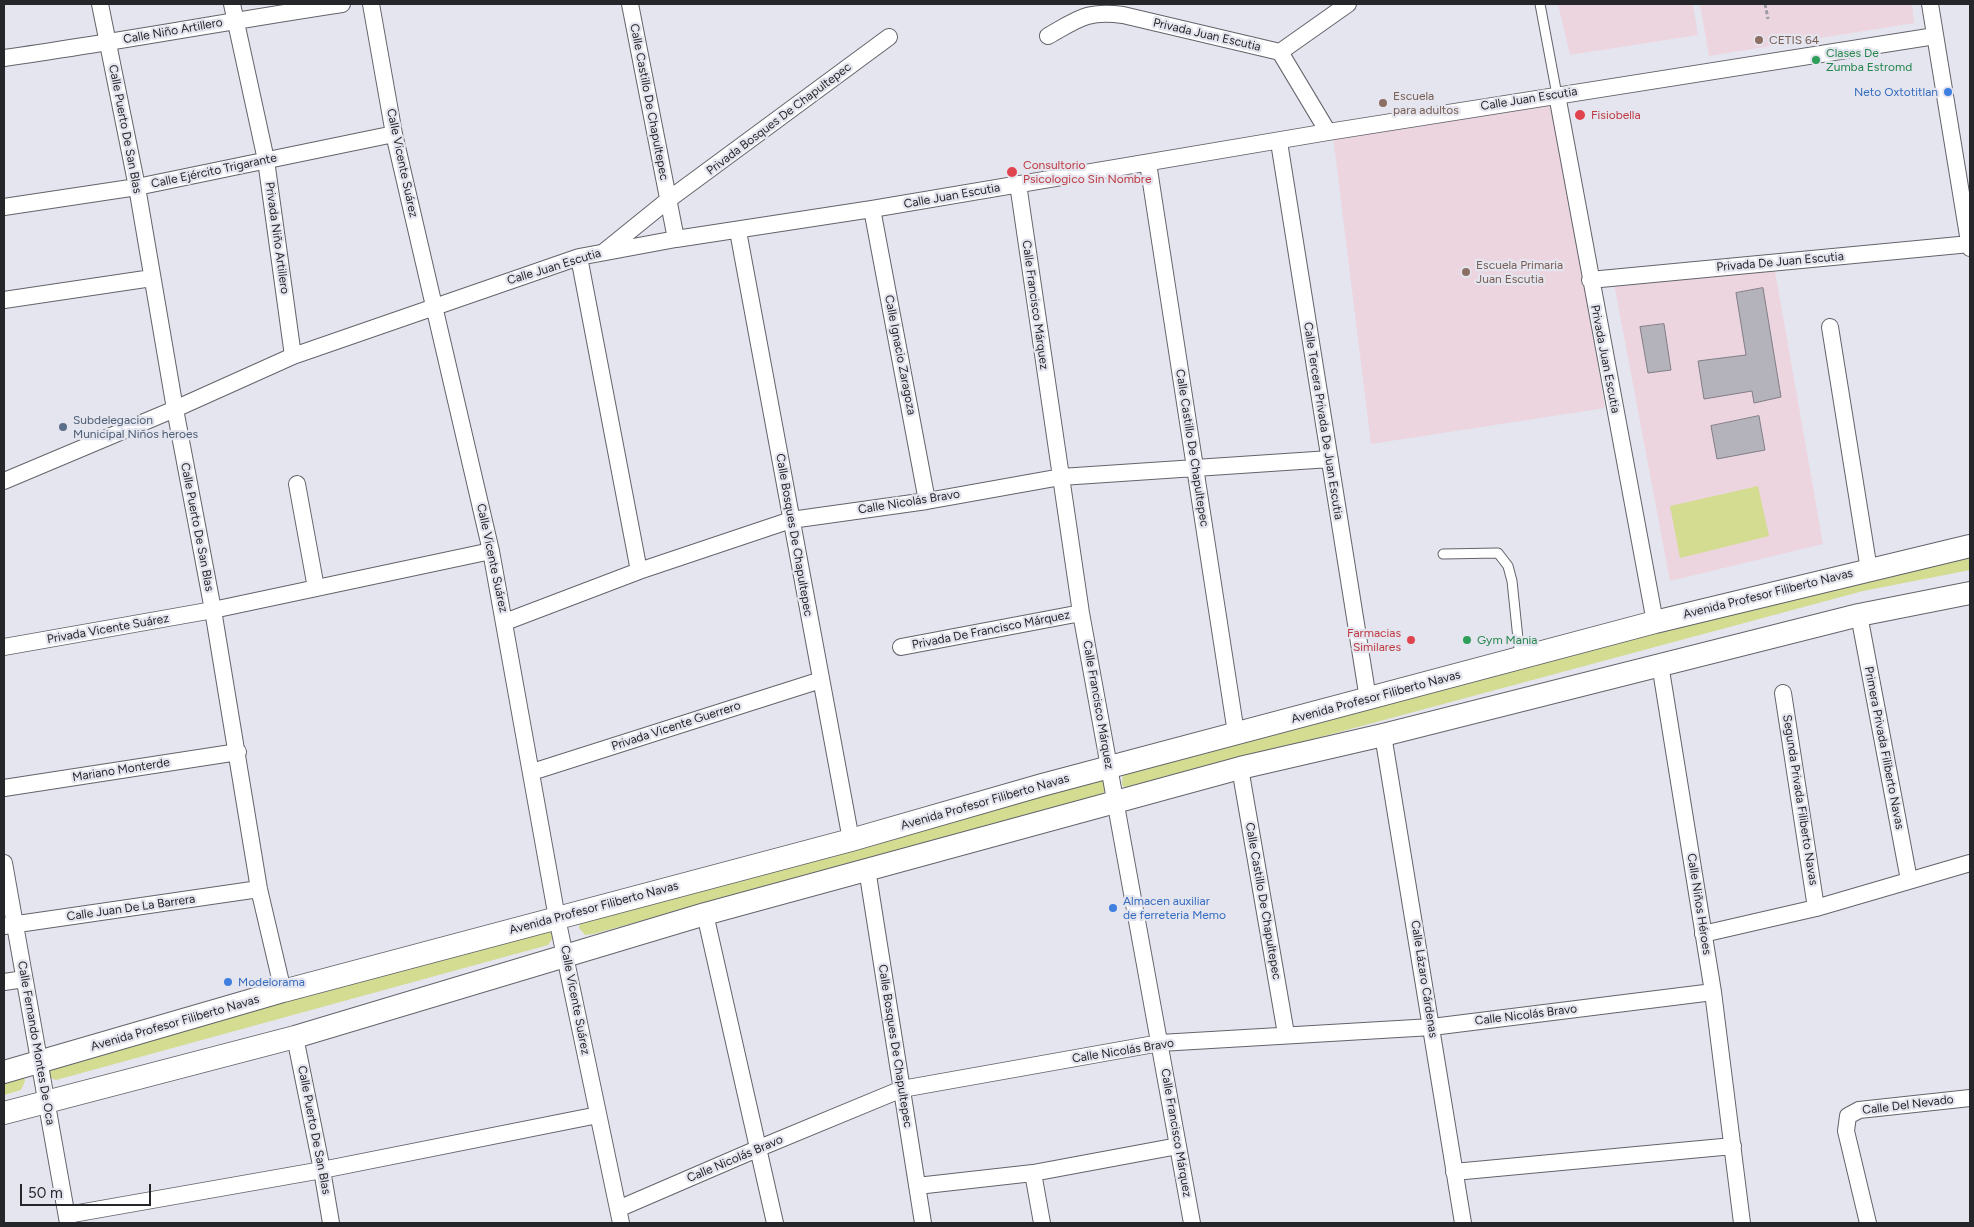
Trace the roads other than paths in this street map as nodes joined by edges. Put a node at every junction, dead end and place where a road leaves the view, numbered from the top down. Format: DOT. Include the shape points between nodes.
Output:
graph roads {
  1 [pos="100,4"];
  2 [pos="232,4"];
  3 [pos="342,4"];
  4 [pos="371,4"];
  5 [pos="630,4"];
  6 [pos="1348,4"];
  7 [pos="1540,4"];
  8 [pos="1930,4"];
  9 [pos="236,20"];
  10 [pos="1048,36"];
  11 [pos="1935,36"];
  12 [pos="889,37"];
  13 [pos="109,43"];
  14 [pos="1280,52"];
  15 [pos="4,58"];
  16 [pos="1557,95"];
  17 [pos="1328,132"];
  18 [pos="394,134"];
  19 [pos="1278,142"];
  20 [pos="266,160"];
  21 [pos="1148,163"];
  22 [pos="1018,184"];
  23 [pos="137,187"];
  24 [pos="668,200"];
  25 [pos="4,207"];
  26 [pos="872,209"];
  27 [pos="738,231"];
  28 [pos="676,239"];
  29 [pos="1970,246"];
  30 [pos="605,251"];
  31 [pos="579,257"];
  32 [pos="152,278"];
  33 [pos="1590,280"];
  34 [pos="4,300"];
  35 [pos="434,306"];
  36 [pos="1830,327"];
  37 [pos="293,356"];
  38 [pos="175,409"];
  39 [pos="1330,459"];
  40 [pos="1195,468"];
  41 [pos="1060,477"];
  42 [pos="4,481"];
  43 [pos="297,484"];
  44 [pos="927,501"];
  45 [pos="791,520"];
  46 [pos="1970,546"];
  47 [pos="491,551"];
  48 [pos="1443,554"];
  49 [pos="1869,570"];
  50 [pos="639,571"];
  51 [pos="316,588"];
  52 [pos="1970,593"];
  53 [pos="213,610"];
  54 [pos="1081,613"];
  55 [pos="1859,615"];
  56 [pos="505,622"];
  57 [pos="1655,622"];
  58 [pos="4,647"];
  59 [pos="902,647"];
  60 [pos="1520,658"];
  61 [pos="1660,664"];
  62 [pos="821,680"];
  63 [pos="1783,693"];
  64 [pos="1368,699"];
  65 [pos="1236,733"];
  66 [pos="1383,735"];
  67 [pos="238,752"];
  68 [pos="1110,768"];
  69 [pos="1240,768"];
  70 [pos="532,772"];
  71 [pos="4,788"];
  72 [pos="1115,801"];
  73 [pos="851,840"];
  74 [pos="4,863"];
  75 [pos="1970,863"];
  76 [pos="867,869"];
  77 [pos="1909,880"];
  78 [pos="259,889"];
  79 [pos="1816,908"];
  80 [pos="706,914"];
  81 [pos="557,918"];
  82 [pos="9,926"];
  83 [pos="1704,934"];
  84 [pos="566,956"];
  85 [pos="24,979"];
  86 [pos="4,982"];
  87 [pos="283,992"];
  88 [pos="1713,992"];
  89 [pos="1432,1027"];
  90 [pos="1286,1034"];
  91 [pos="295,1037"];
  92 [pos="1160,1043"];
  93 [pos="39,1062"];
  94 [pos="4,1072"];
  95 [pos="902,1090"];
  96 [pos="1970,1098"];
  97 [pos="47,1101"];
  98 [pos="4,1113"];
  99 [pos="598,1115"];
  100 [pos="1178,1146"];
  101 [pos="1732,1146"];
  102 [pos="757,1149"];
  103 [pos="322,1170"];
  104 [pos="1454,1172"];
  105 [pos="1033,1173"];
  106 [pos="918,1186"];
  107 [pos="619,1216"];
  108 [pos="68,1219"];
  109 [pos="331,1223"];
  110 [pos="775,1223"];
  111 [pos="923,1223"];
  112 [pos="1042,1223"];
  113 [pos="1192,1223"];
  114 [pos="1463,1223"];
  115 [pos="1742,1223"];
  116 [pos="1868,1223"];
  1 -- 13 [label="street, Calle Puerto De San Blas"];
  2 -- 9 [label="street, Privada Niño Artillero"];
  3 -- 9 [label="street, Calle Niño Artillero"];
  4 -- 18 [label="street, Calle Vicente Suárez"];
  5 -- 24 [label="street, Calle Castillo De Chapultepec"];
  6 -- 14 [label="street"];
  7 -- 16 [label="lane"];
  8 -- 11 [label="street"];
  9 -- 13 [label="street, Calle Niño Artillero"];
  9 -- 20 [label="street, Privada Niño Artillero"];
  10 -- 14 [label="street, Privada Juan Escutia" via="1084,15 1106,13"];
  11 -- 16 [label="street, Calle Juan Escutia"];
  11 -- 29 [label="street"];
  12 -- 24 [label="street, Privada Bosques De Chapultepec"];
  13 -- 15 [label="street, Calle Niño Artillero"];
  13 -- 23 [label="street, Calle Puerto De San Blas"];
  14 -- 17 [label="street"];
  16 -- 17 [label="street, Calle Juan Escutia"];
  16 -- 33 [label="street, Privada Juan Escutia"];
  17 -- 19 [label="street, Calle Juan Escutia"];
  18 -- 20 [label="street, Calle Ejército Trigarante"];
  18 -- 35 [label="street, Calle Vicente Suárez"];
  19 -- 21 [label="street, Calle Juan Escutia"];
  19 -- 39 [label="street, Calle Tercera Privada De Juan Escutia"];
  20 -- 23 [label="street, Calle Ejército Trigarante"];
  20 -- 37 [label="street, Privada Niño Artillero"];
  21 -- 22 [label="street, Calle Juan Escutia"];
  21 -- 40 [label="street, Calle Castillo De Chapultepec"];
  22 -- 26 [label="street, Calle Juan Escutia"];
  22 -- 41 [label="street, Calle Francisco Márquez"];
  23 -- 25 [label="street, Calle Ejército Trigarante"];
  23 -- 32 [label="street, Calle Puerto De San Blas"];
  24 -- 28 [label="street, Calle Castillo De Chapultepec"];
  24 -- 30 [label="street"];
  26 -- 27 [label="street, Calle Juan Escutia"];
  26 -- 44 [label="street, Calle Ignacio Zaragoza"];
  27 -- 28 [label="street, Calle Juan Escutia"];
  27 -- 45 [label="street, Calle Bosques De Chapultepec"];
  28 -- 30 [label="street, Calle Juan Escutia"];
  29 -- 33 [label="street, Privada De Juan Escutia"];
  30 -- 31 [label="street, Calle Juan Escutia"];
  31 -- 35 [label="street, Calle Juan Escutia"];
  31 -- 50 [label="street"];
  32 -- 34 [label="street"];
  32 -- 38 [label="street, Calle Puerto De San Blas"];
  33 -- 57 [label="street, Privada Juan Escutia"];
  35 -- 37 [label="street, Calle Juan Escutia"];
  35 -- 47 [label="street, Calle Vicente Suárez"];
  36 -- 49 [label="street"];
  37 -- 38 [label="street, Calle Juan Escutia"];
  38 -- 42 [label="street, Calle Juan Escutia"];
  38 -- 53 [label="street, Calle Puerto De San Blas"];
  39 -- 40 [label="street, Calle Nicolás Bravo"];
  39 -- 64 [label="street, Calle Tercera Privada De Juan Escutia"];
  40 -- 41 [label="street, Calle Nicolás Bravo"];
  40 -- 65 [label="street, Calle Castillo De Chapultepec"];
  41 -- 44 [label="street, Calle Nicolás Bravo"];
  41 -- 54 [label="street, Calle Francisco Márquez"];
  43 -- 51 [label="street"];
  44 -- 45 [label="street, Calle Nicolás Bravo"];
  45 -- 50 [label="street, Calle Nicolás Bravo"];
  45 -- 62 [label="street, Calle Bosques De Chapultepec"];
  46 -- 49 [label="main road, Avenida Profesor Filiberto Navas"];
  47 -- 51 [label="street, Privada Vicente Suárez"];
  47 -- 56 [label="street, Calle Vicente Suárez"];
  48 -- 60 [label="lane" via="1498,553 1508,566"];
  49 -- 57 [label="main road, Avenida Profesor Filiberto Navas"];
  50 -- 56 [label="street, Calle Nicolás Bravo"];
  51 -- 53 [label="street, Privada Vicente Suárez"];
  52 -- 55 [label="main road"];
  53 -- 58 [label="street, Privada Vicente Suárez"];
  53 -- 67 [label="street, Calle Puerto De San Blas"];
  54 -- 59 [label="street, Privada De Francisco Márquez"];
  54 -- 68 [label="street, Calle Francisco Márquez"];
  55 -- 61 [label="main road"];
  55 -- 77 [label="street, Primera Privada Filiberto Navas"];
  56 -- 70 [label="street, Calle Vicente Suárez"];
  57 -- 60 [label="main road, Avenida Profesor Filiberto Navas"];
  60 -- 64 [label="main road, Avenida Profesor Filiberto Navas"];
  61 -- 66 [label="main road"];
  61 -- 83 [label="street, Calle Niños Héroes"];
  62 -- 70 [label="street, Privada Vicente Guerrero"];
  62 -- 73 [label="street, Calle Bosques De Chapultepec"];
  63 -- 79 [label="street, Segunda Privada Filiberto Navas"];
  64 -- 65 [label="main road, Avenida Profesor Filiberto Navas"];
  65 -- 68 [label="main road, Avenida Profesor Filiberto Navas"];
  66 -- 69 [label="main road"];
  66 -- 89 [label="street, Calle Lázaro Cárdenas"];
  67 -- 71 [label="street, Mariano Monterde"];
  67 -- 78 [label="street, Calle Puerto De San Blas"];
  68 -- 72 [label="street, Calle Francisco Márquez"];
  68 -- 73 [label="main road, Avenida Profesor Filiberto Navas"];
  69 -- 72 [label="main road"];
  69 -- 90 [label="street, Calle Castillo De Chapultepec"];
  70 -- 81 [label="street, Calle Vicente Suárez"];
  72 -- 76 [label="main road"];
  72 -- 92 [label="street, Calle Francisco Márquez"];
  73 -- 81 [label="main road, Avenida Profesor Filiberto Navas"];
  74 -- 82 [label="street, Calle Fernando Montes De Oca"];
  75 -- 77 [label="street"];
  76 -- 80 [label="main road"];
  76 -- 95 [label="street, Calle Bosques De Chapultepec"];
  77 -- 79 [label="street"];
  78 -- 82 [label="street, Calle Juan De La Barrera"];
  78 -- 87 [label="street, Calle Puerto De San Blas"];
  79 -- 83 [label="street"];
  80 -- 84 [label="main road"];
  80 -- 102 [label="street"];
  81 -- 84 [label="street, Calle Vicente Suárez"];
  81 -- 87 [label="main road, Avenida Profesor Filiberto Navas"];
  82 -- 85 [label="street, Calle Fernando Montes De Oca"];
  83 -- 88 [label="street, Calle Niños Héroes"];
  84 -- 91 [label="main road"];
  84 -- 99 [label="street, Calle Vicente Suárez"];
  85 -- 86 [label="street"];
  85 -- 93 [label="street, Calle Fernando Montes De Oca"];
  87 -- 93 [label="main road, Avenida Profesor Filiberto Navas"];
  88 -- 89 [label="street, Calle Nicolás Bravo"];
  88 -- 101 [label="street, Calle Niños Héroes"];
  89 -- 90 [label="street, Calle Nicolás Bravo"];
  89 -- 104 [label="street, Calle Lázaro Cárdenas"];
  90 -- 92 [label="street, Calle Nicolás Bravo"];
  91 -- 97 [label="main road"];
  91 -- 103 [label="street, Calle Puerto De San Blas"];
  92 -- 95 [label="street, Calle Nicolás Bravo"];
  92 -- 100 [label="street, Calle Francisco Márquez"];
  93 -- 94 [label="main road, Avenida Profesor Filiberto Navas"];
  93 -- 97 [label="street, Calle Fernando Montes De Oca"];
  95 -- 102 [label="street, Calle Nicolás Bravo"];
  95 -- 106 [label="street, Calle Bosques De Chapultepec"];
  96 -- 116 [label="street, Calle Del Nevado" via="1859,1110 1848,1116 1846,1131"];
  97 -- 98 [label="main road"];
  97 -- 108 [label="street, Calle Fernando Montes De Oca"];
  99 -- 103 [label="street"];
  99 -- 107 [label="street, Calle Vicente Suárez"];
  100 -- 105 [label="street"];
  100 -- 113 [label="street, Calle Francisco Márquez"];
  101 -- 104 [label="street"];
  101 -- 115 [label="street, Calle Niños Héroes"];
  102 -- 107 [label="street, Calle Nicolás Bravo"];
  102 -- 110 [label="street"];
  103 -- 108 [label="street"];
  103 -- 109 [label="street, Calle Puerto De San Blas"];
  104 -- 114 [label="street, Calle Lázaro Cárdenas"];
  105 -- 106 [label="street"];
  105 -- 112 [label="street"];
  106 -- 111 [label="street, Calle Bosques De Chapultepec"];
}
